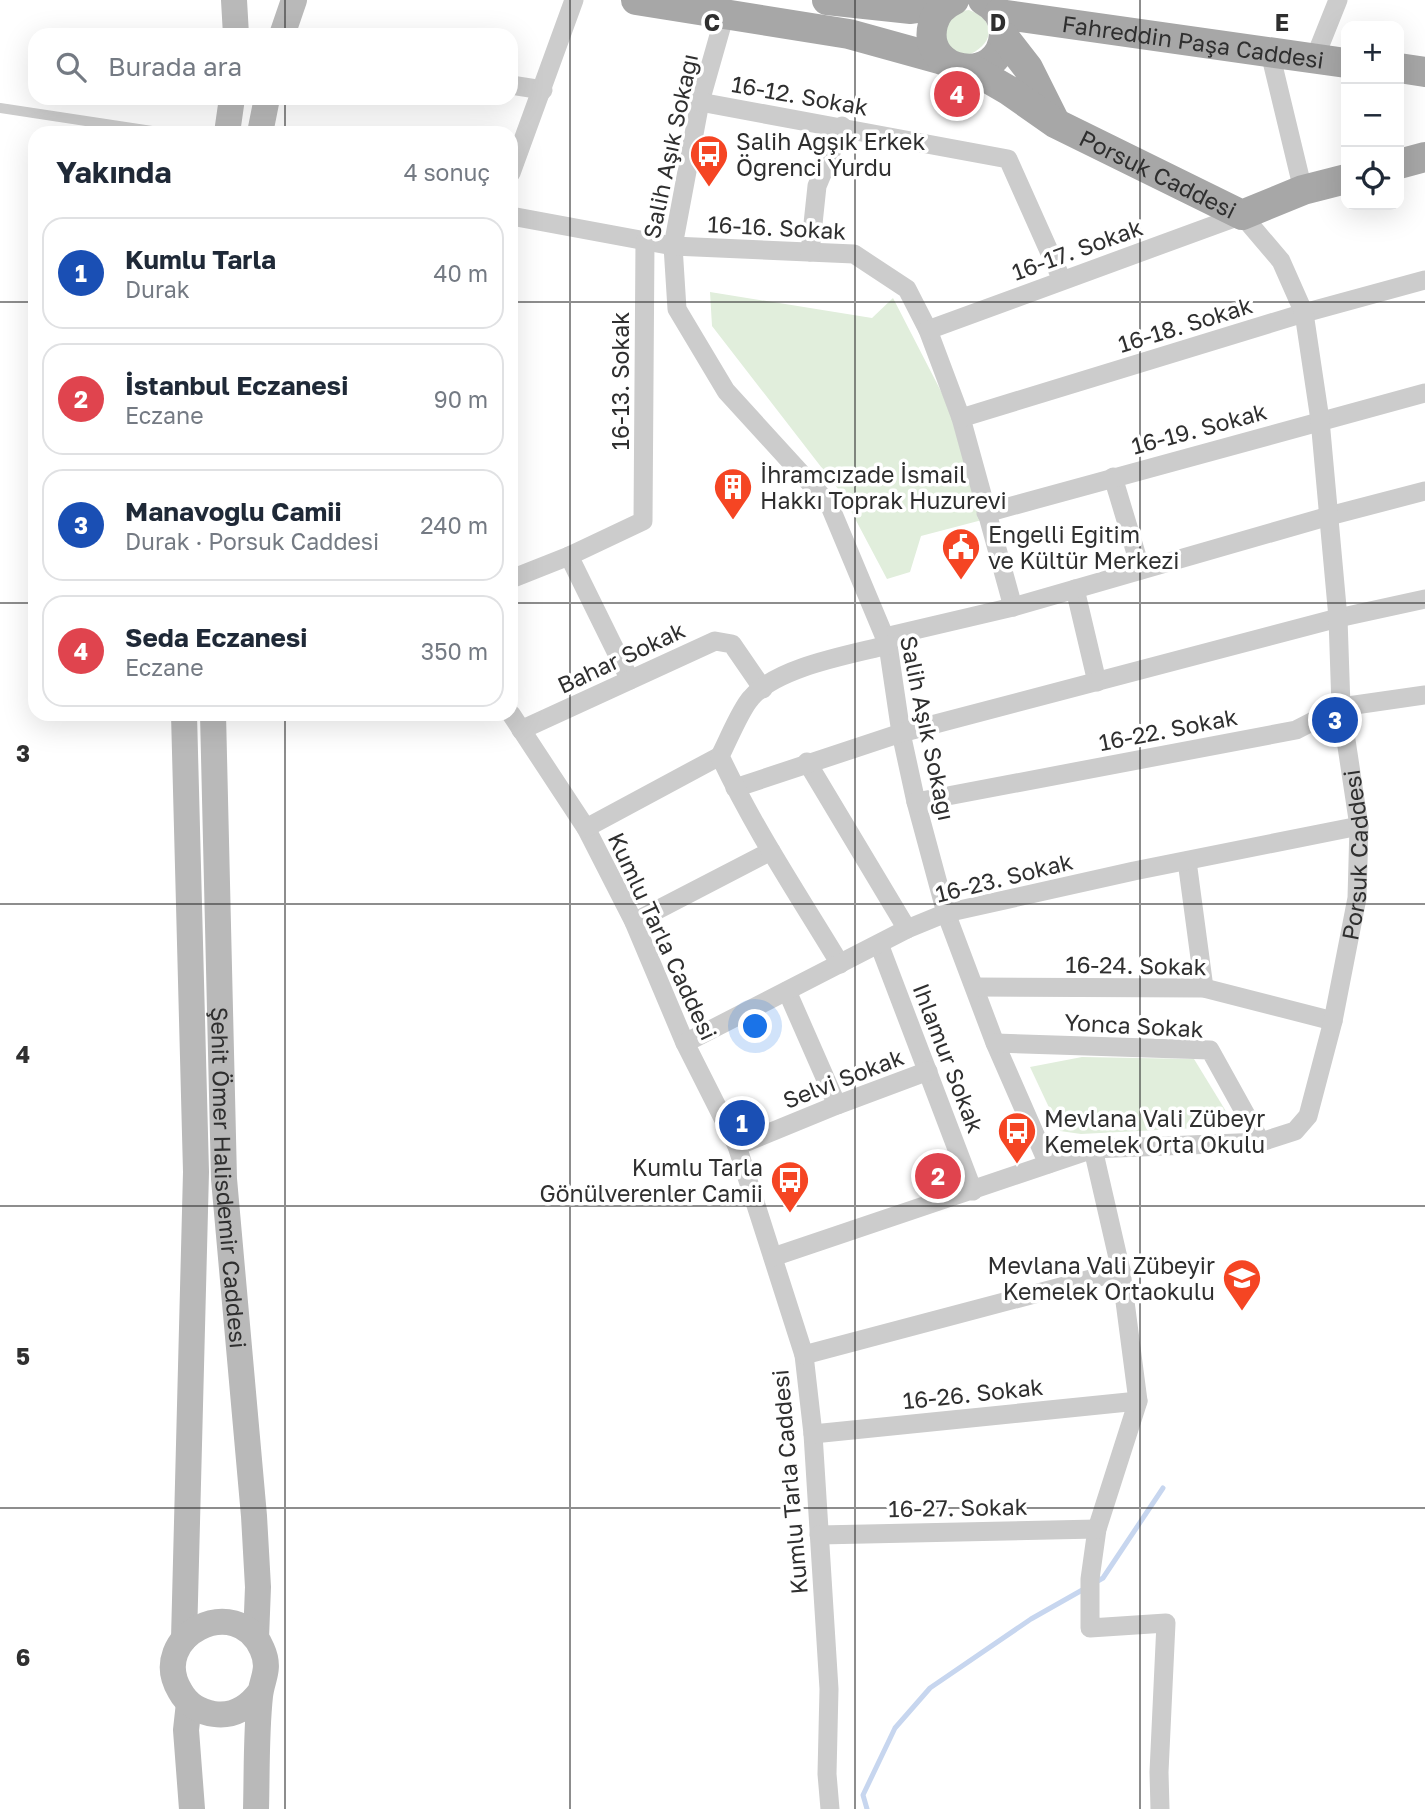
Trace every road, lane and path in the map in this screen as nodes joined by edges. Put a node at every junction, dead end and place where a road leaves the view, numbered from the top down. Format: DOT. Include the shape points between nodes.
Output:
graph roads {
  1 [pos="234,0"];
  2 [pos="294,0"];
  3 [pos="574,0"];
  4 [pos="636,0"];
  5 [pos="827,0"];
  6 [pos="1338,0"];
  7 [pos="951,1"];
  8 [pos="995,12"];
  9 [pos="725,14"];
  10 [pos="236,28"];
  11 [pos="284,28"];
  12 [pos="1270,53"];
  13 [pos="943,60"];
  14 [pos="1314,60"];
  15 [pos="1341,63"];
  16 [pos="972,69"];
  17 [pos="1404,69"];
  18 [pos="1425,72"];
  19 [pos="518,86"];
  20 [pos="543,90"];
  21 [pos="700,102"];
  22 [pos="231,105"];
  23 [pos="266,105"];
  24 [pos="0,108"];
  25 [pos="1055,123"];
  26 [pos="119,126"];
  27 [pos="228,126"];
  28 [pos="261,126"];
  29 [pos="842,127"];
  30 [pos="518,155"];
  31 [pos="1425,157"];
  32 [pos="1404,163"];
  33 [pos="1341,179"];
  34 [pos="1303,190"];
  35 [pos="1242,215"];
  36 [pos="518,217"];
  37 [pos="645,241"];
  38 [pos="673,246"];
  39 [pos="810,252"];
  40 [pos="1062,280"];
  41 [pos="1425,280"];
  42 [pos="1304,313"];
  43 [pos="928,330"];
  44 [pos="1425,393"];
  45 [pos="961,418"];
  46 [pos="1320,420"];
  47 [pos="1113,477"];
  48 [pos="1425,491"];
  49 [pos="986,513"];
  50 [pos="1329,516"];
  51 [pos="569,556"];
  52 [pos="1141,570"];
  53 [pos="518,576"];
  54 [pos="1075,589"];
  55 [pos="1425,599"];
  56 [pos="1013,607"];
  57 [pos="1338,618"];
  58 [pos="886,641"];
  59 [pos="630,680"];
  60 [pos="1097,682"];
  61 [pos="763,689"];
  62 [pos="1425,695"];
  63 [pos="1341,706"];
  64 [pos="184,721"];
  65 [pos="213,721"];
  66 [pos="516,722"];
  67 [pos="901,733"];
  68 [pos="720,756"];
  69 [pos="807,762"];
  70 [pos="735,788"];
  71 [pos="916,802"];
  72 [pos="1359,826"];
  73 [pos="586,828"];
  74 [pos="771,850"];
  75 [pos="1187,861"];
  76 [pos="946,913"];
  77 [pos="634,922"];
  78 [pos="907,929"];
  79 [pos="879,944"];
  80 [pos="840,964"];
  81 [pos="976,987"];
  82 [pos="1204,988"];
  83 [pos="787,991"];
  84 [pos="1333,1021"];
  85 [pos="685,1043"];
  86 [pos="995,1043"];
  87 [pos="928,1071"];
  88 [pos="837,1105"];
  89 [pos="1261,1142"];
  90 [pos="737,1146"];
  91 [pos="1093,1149"];
  92 [pos="1048,1164"];
  93 [pos="973,1191"];
  94 [pos="773,1256"];
  95 [pos="1121,1271"];
  96 [pos="803,1355"];
  97 [pos="1138,1401"];
  98 [pos="813,1434"];
  99 [pos="1097,1529"];
  100 [pos="819,1535"];
  101 [pos="184,1639"];
  102 [pos="256,1639"];
  103 [pos="260,1692"];
  104 [pos="189,1703"];
  105 [pos="191,1809"];
  106 [pos="256,1809"];
  107 [pos="830,1809"];
  108 [pos="1160,1809"];
  1 -- 10 [label="main road"];
  2 -- 11 [label="main road"];
  3 -- 20 [label="street"];
  4 -- 9 [label="main road, Porsuk Caddesi"];
  5 -- 7 [label="main road" via="911,9"];
  6 -- 14 [label="street"];
  7 -- 13 [label="main road" via="936,15 932,35"];
  8 -- 12 [label="main road, Fahreddin Paşa Caddesi"];
  8 -- 16 [label="main road" via="999,52 988,64"];
  8 -- 25 [label="main road, Porsuk Caddesi"];
  9 -- 13 [label="main road, Porsuk Caddesi" via="849,34"];
  9 -- 21 [label="street, Salih Aşık Sokağı"];
  12 -- 14 [label="main road, Fahreddin Paşa Caddesi"];
  12 -- 34 [label="street"];
  13 -- 16 [label="main road, Porsuk Caddesi"];
  14 -- 15 [label="main road, Fahreddin Paşa Caddesi"];
  16 -- 25 [label="main road, Porsuk Caddesi"];
  17 -- 18 [label="main road"];
  19 -- 20 [label="street"];
  20 -- 30 [label="street"];
  21 -- 29 [label="street, 16-12. Sokak"];
  21 -- 38 [label="street, Salih Aşık Sokağı"];
  22 -- 27 [label="main road"];
  23 -- 28 [label="main road"];
  24 -- 26 [label="lane"];
  25 -- 35 [label="main road, Porsuk Caddesi"];
  29 -- 39 [label="street" via="817,186"];
  29 -- 40 [label="street, 16-12. Sokak" via="1008,159"];
  31 -- 32 [label="main road"];
  33 -- 34 [label="main road"];
  34 -- 35 [label="main road"];
  35 -- 40 [label="street, 16-17. Sokak"];
  35 -- 42 [label="street, Porsuk Caddesi" via="1281,261"];
  36 -- 37 [label="street, 16-16. Sokak"];
  37 -- 38 [label="street, 16-16. Sokak"];
  37 -- 51 [label="street, 16-13. Sokak" via="643,521"];
  38 -- 39 [label="street, 16-16. Sokak"];
  38 -- 58 [label="street, Salih Aşık Sokağı" via="677,309 726,391 829,503"];
  39 -- 43 [label="street, 16-16. Sokak" via="854,254 907,289"];
  40 -- 43 [label="street, 16-17. Sokak"];
  41 -- 42 [label="street, 16-18. Sokak"];
  42 -- 45 [label="street, 16-18. Sokak"];
  42 -- 46 [label="street, Porsuk Caddesi"];
  43 -- 45 [label="street, 16-16. Sokak"];
  44 -- 46 [label="street, 16-19. Sokak"];
  45 -- 49 [label="street, 16-16. Sokak"];
  46 -- 47 [label="street, 16-19. Sokak"];
  46 -- 50 [label="street, Porsuk Caddesi"];
  47 -- 49 [label="street, 16-19. Sokak"];
  47 -- 52 [label="street"];
  48 -- 50 [label="street"];
  49 -- 56 [label="street, 16-16. Sokak"];
  50 -- 52 [label="street"];
  50 -- 57 [label="street, Porsuk Caddesi"];
  51 -- 53 [label="street"];
  51 -- 59 [label="street"];
  52 -- 54 [label="street"];
  54 -- 56 [label="street"];
  54 -- 60 [label="street"];
  55 -- 57 [label="street"];
  56 -- 58 [label="street"];
  57 -- 60 [label="street"];
  57 -- 63 [label="street, Porsuk Caddesi"];
  58 -- 61 [label="street" via="812,664"];
  58 -- 67 [label="street, Salih Aşık Sokağı"];
  59 -- 61 [label="street, Bahar Sokak" via="715,641 732,644"];
  59 -- 66 [label="street, Bahar Sokak"];
  60 -- 67 [label="street"];
  61 -- 68 [label="street" via="751,698"];
  62 -- 63 [label="street, 16-22. Sokak"];
  63 -- 71 [label="street, 16-22. Sokak" via="1296,730"];
  63 -- 72 [label="street, Porsuk Caddesi"];
  64 -- 101 [label="main road, Şehit Ömer Halisdemir Caddesi" via="196,1171"];
  65 -- 102 [label="main road, Şehit Ömer Halisdemir Caddesi" via="225,1179 254,1516"];
  66 -- 73 [label="street, Kumlu Tarla Caddesi"];
  67 -- 69 [label="street"];
  67 -- 71 [label="street, Salih Aşık Sokağı"];
  68 -- 70 [label="street"];
  68 -- 73 [label="street"];
  69 -- 70 [label="street"];
  69 -- 78 [label="street"];
  70 -- 74 [label="street"];
  71 -- 76 [label="street, Salih Aşık Sokağı"];
  72 -- 75 [label="street, 16-23. Sokak"];
  72 -- 84 [label="street, Porsuk Caddesi" via="1357,898"];
  73 -- 77 [label="street, Kumlu Tarla Caddesi"];
  74 -- 77 [label="street"];
  74 -- 80 [label="street"];
  75 -- 76 [label="street, 16-23. Sokak"];
  75 -- 82 [label="street"];
  76 -- 78 [label="street, 16-23. Sokak"];
  76 -- 81 [label="street, Salih Aşık Sokağı"];
  77 -- 85 [label="street, Kumlu Tarla Caddesi"];
  78 -- 79 [label="street, 16-23. Sokak"];
  79 -- 80 [label="street, 16-23. Sokak"];
  79 -- 87 [label="street, Ihlamur Sokak"];
  80 -- 83 [label="street, 16-23. Sokak"];
  81 -- 82 [label="street, 16-24. Sokak"];
  81 -- 86 [label="street, Salih Aşık Sokağı"];
  82 -- 84 [label="street, 16-24. Sokak"];
  83 -- 85 [label="street, 16-23. Sokak"];
  83 -- 88 [label="street"];
  84 -- 89 [label="street, Porsuk Caddesi" via="1308,1116 1295,1131"];
  85 -- 90 [label="street, Kumlu Tarla Caddesi"];
  86 -- 89 [label="street, Yonca Sokak" via="1210,1050"];
  86 -- 92 [label="street, Salih Aşık Sokağı"];
  87 -- 88 [label="street, Selvi Sokak"];
  87 -- 93 [label="street, Ihlamur Sokak"];
  88 -- 90 [label="street, Selvi Sokak"];
  89 -- 91 [label="street, Porsuk Caddesi"];
  90 -- 94 [label="street, Kumlu Tarla Caddesi"];
  91 -- 92 [label="street, Porsuk Caddesi"];
  91 -- 95 [label="street"];
  92 -- 93 [label="street, Porsuk Caddesi"];
  93 -- 94 [label="street, Porsuk Caddesi"];
  94 -- 96 [label="street, Kumlu Tarla Caddesi"];
  95 -- 96 [label="street"];
  95 -- 97 [label="street"];
  96 -- 98 [label="street, Kumlu Tarla Caddesi"];
  97 -- 98 [label="street, 16-26. Sokak"];
  97 -- 99 [label="street"];
  98 -- 100 [label="street, Kumlu Tarla Caddesi"];
  99 -- 100 [label="street, 16-27. Sokak"];
  99 -- 108 [label="street" via="1090,1628 1166,1623"];
  100 -- 107 [label="street, Kumlu Tarla Caddesi" via="829,1689"];
  101 -- 102 [label="main road" via="198,1627 219,1622 240,1626"];
  101 -- 104 [label="main road" via="175,1657 174,1673 178,1689"];
  102 -- 103 [label="main road" via="267,1666"];
  103 -- 104 [label="main road" via="249,1705 232,1713 213,1714"];
  103 -- 106 [label="main road"];
  104 -- 105 [label="main road" via="186,1730"];
}
